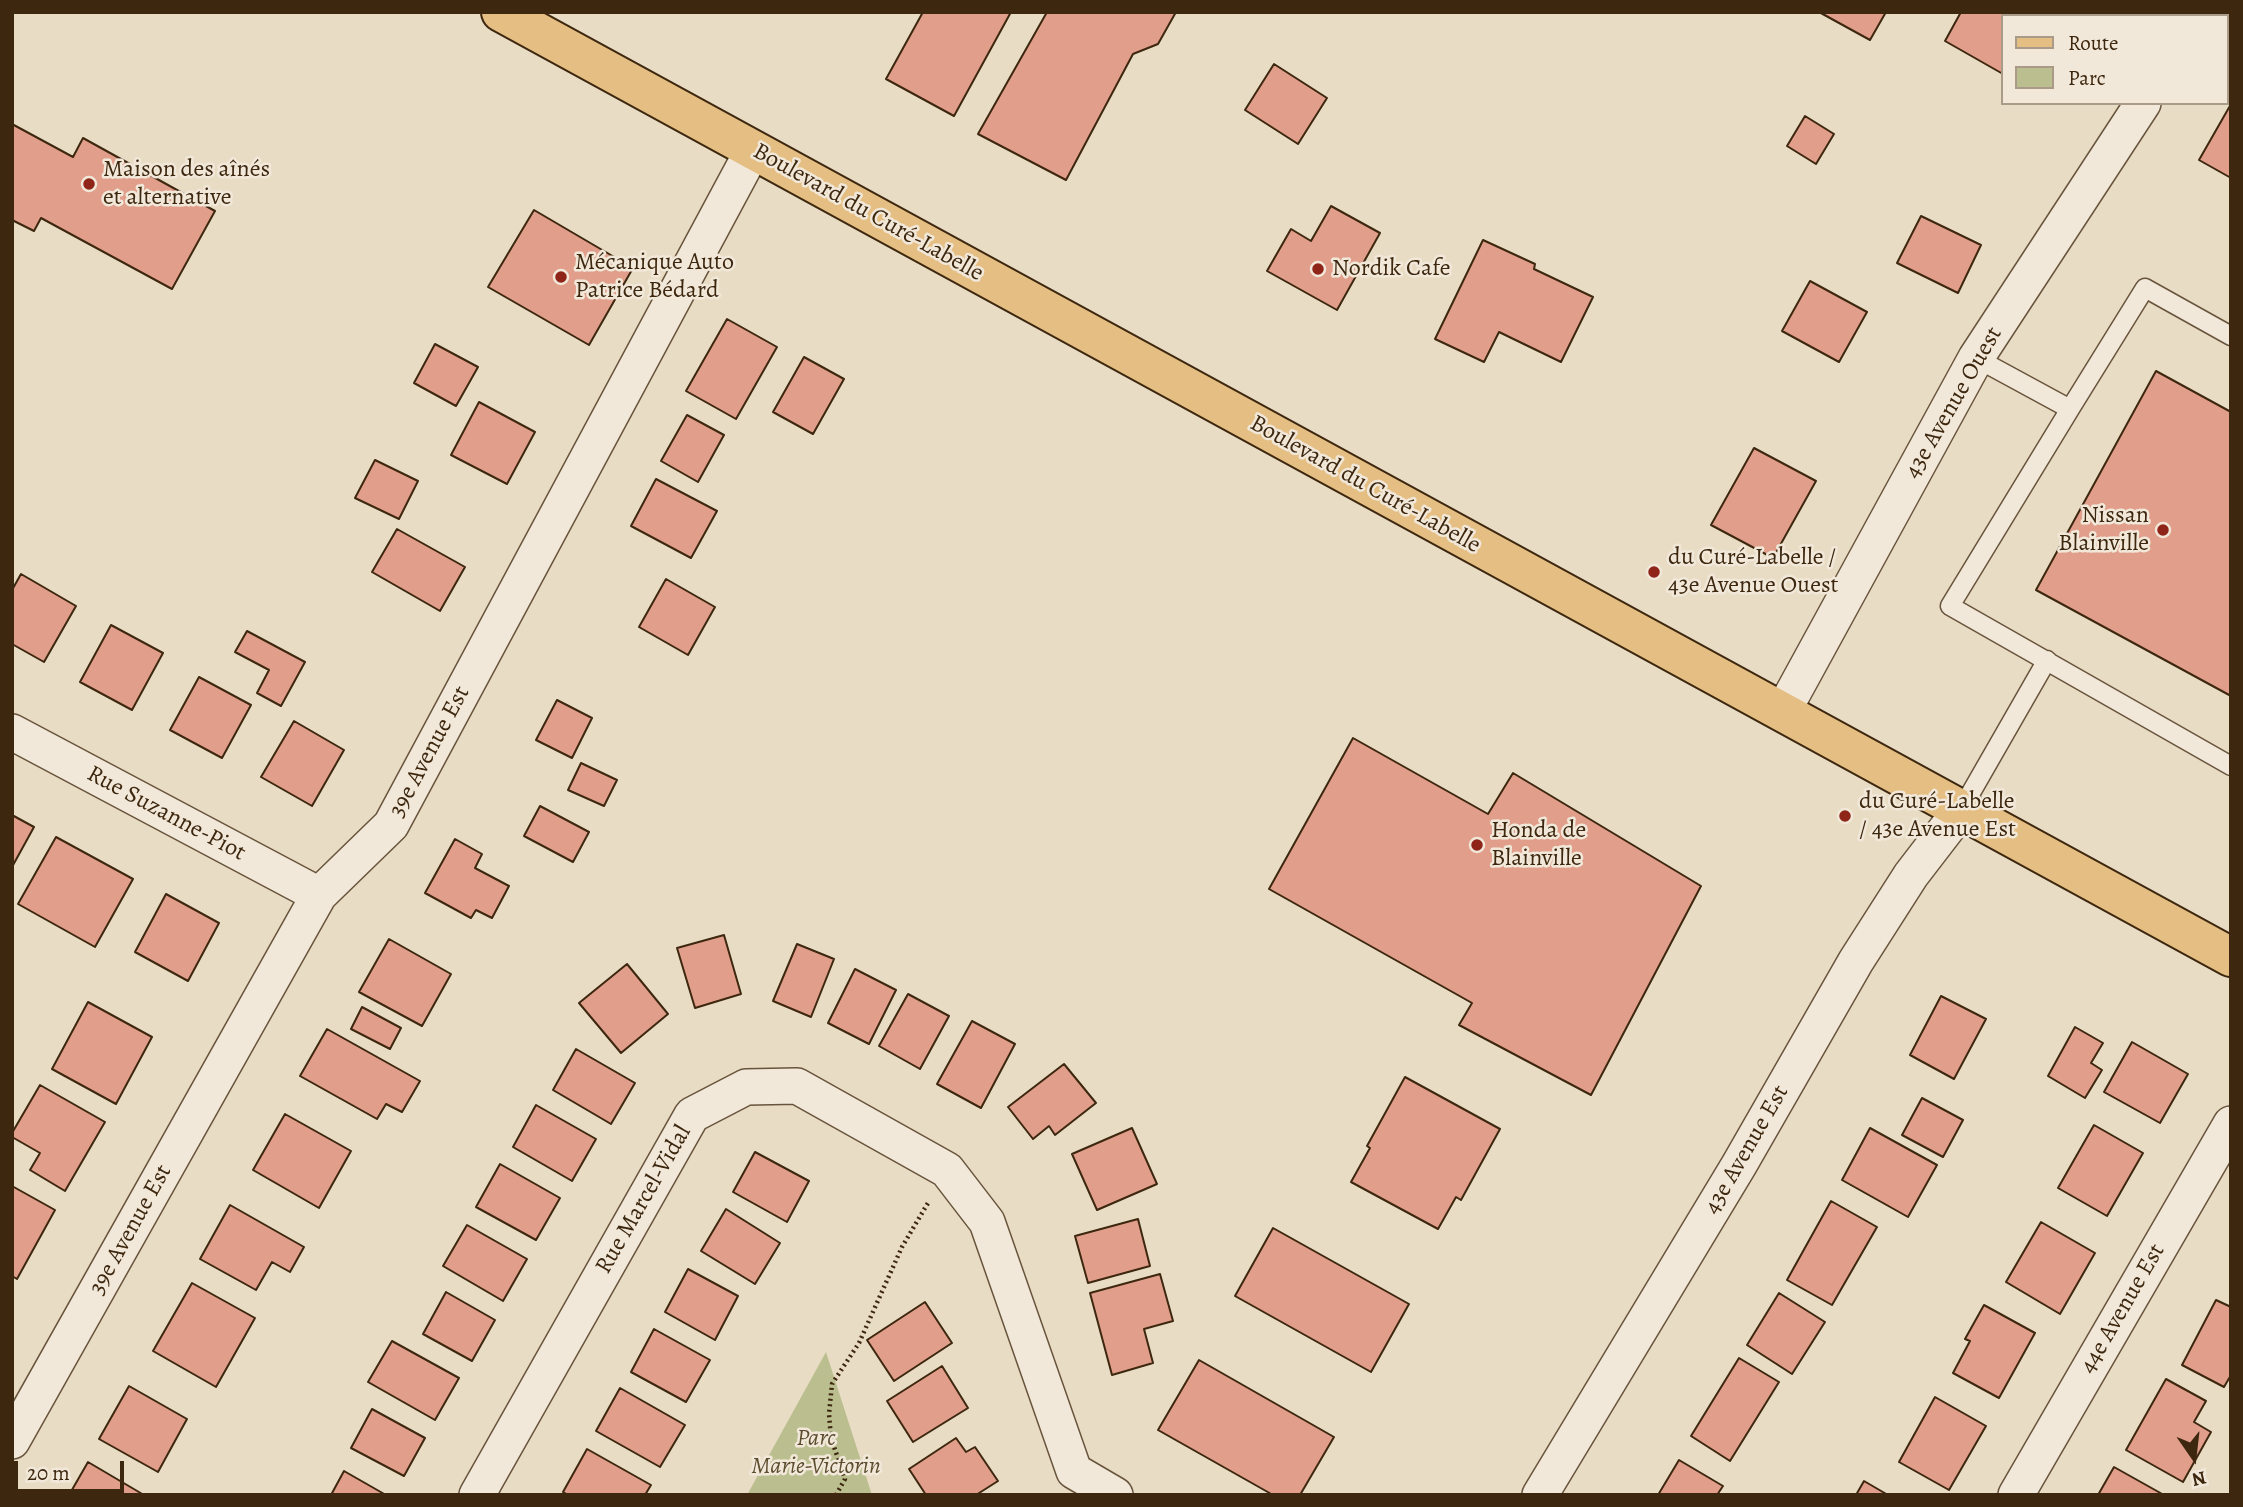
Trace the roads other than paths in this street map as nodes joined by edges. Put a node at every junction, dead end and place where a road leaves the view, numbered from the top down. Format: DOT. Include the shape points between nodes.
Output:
graph roads {
  1 [pos="501,12"];
  2 [pos="2142,105"];
  3 [pos="753,150"];
  4 [pos="2231,336"];
  5 [pos="1976,358"];
  6 [pos="2070,409"];
  7 [pos="2047,660"];
  8 [pos="1782,713"];
  9 [pos="12,732"];
  10 [pos="2231,766"];
  11 [pos="1961,810"];
  12 [pos="319,895"];
  13 [pos="2231,957"];
  14 [pos="2231,1124"];
  15 [pos="12,1441"];
  16 [pos="477,1495"];
  17 [pos="1115,1495"];
  18 [pos="1540,1495"];
  19 [pos="2016,1495"];
  1 -- 3 [label="main road, Boulevard du Curé-Labelle"];
  2 -- 5 [label="street, 43e Avenue Ouest"];
  3 -- 8 [label="main road, Boulevard du Curé-Labelle"];
  3 -- 12 [label="street, 39e Avenue Est" via="391,825"];
  4 -- 6 [label="lane" via="2145,288"];
  5 -- 6 [label="lane"];
  5 -- 8 [label="street, 43e Avenue Ouest"];
  6 -- 7 [label="lane" via="1950,606"];
  7 -- 10 [label="lane"];
  7 -- 11 [label="lane"];
  8 -- 11 [label="main road, Boulevard du Curé-Labelle"];
  9 -- 12 [label="street, Rue Suzanne-Piot"];
  11 -- 13 [label="main road, Boulevard du Curé-Labelle"];
  11 -- 18 [label="street, 43e Avenue Est" via="1911,875 1856,961"];
  12 -- 15 [label="street, 39e Avenue Est"];
  14 -- 19 [label="street, 44e Avenue Est"];
  16 -- 17 [label="street, Rue Marcel-Vidal" via="692,1115 746,1087 797,1086 947,1170 988,1222 1074,1471"];
}
